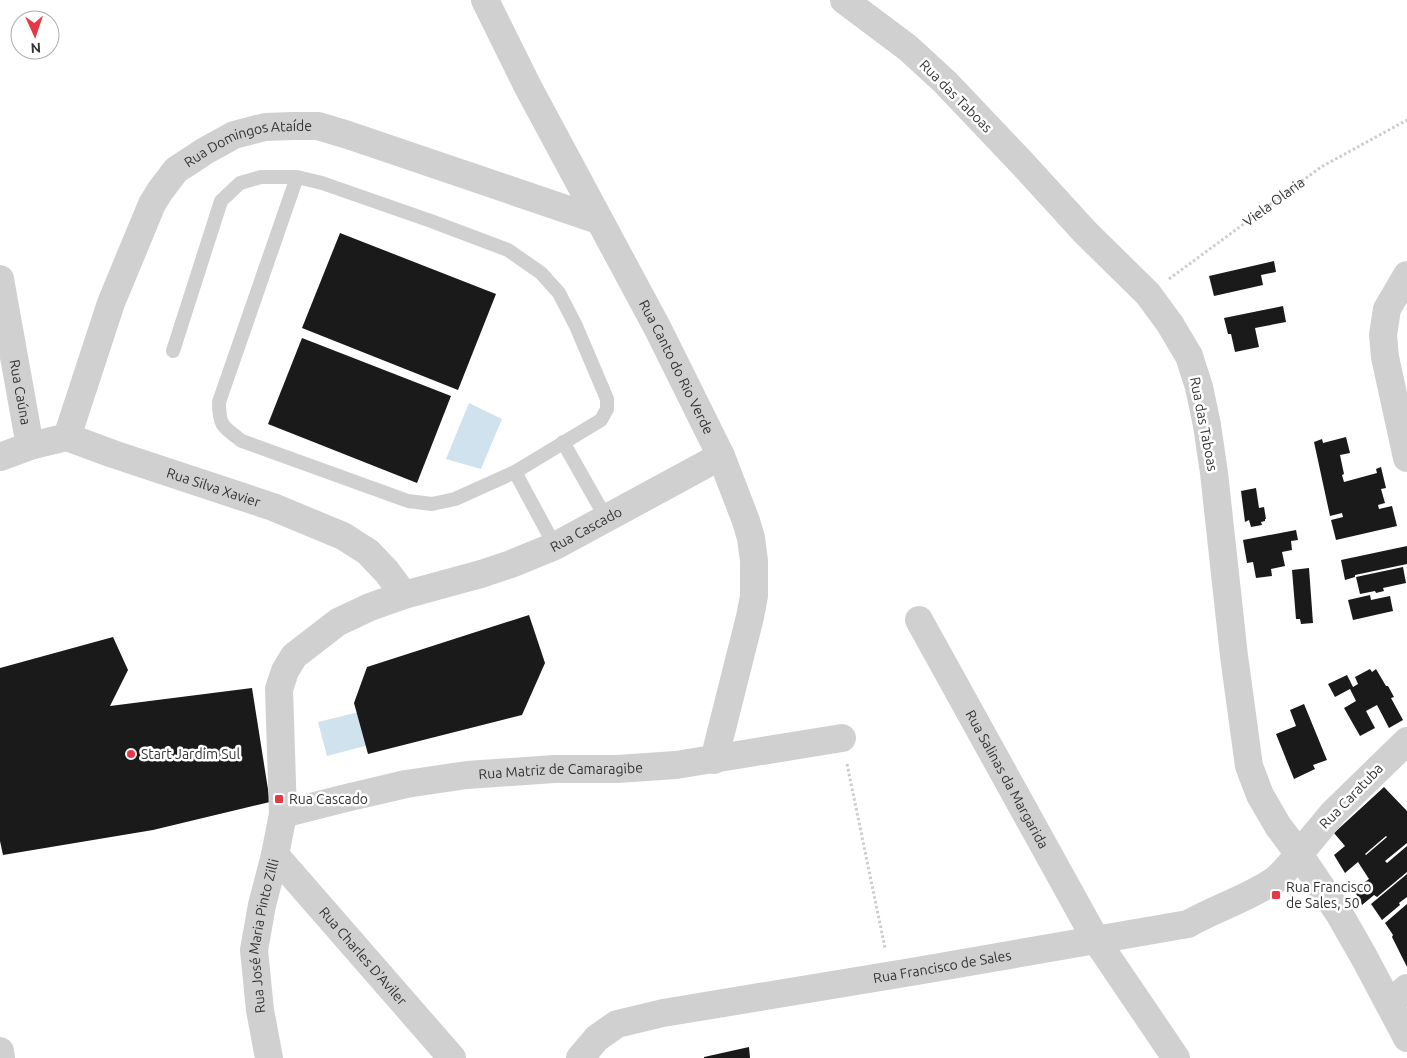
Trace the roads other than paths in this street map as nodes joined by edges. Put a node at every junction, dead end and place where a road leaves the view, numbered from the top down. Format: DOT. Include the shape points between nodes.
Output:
graph roads {
  1 [pos="485,0"];
  2 [pos="844,0"];
  3 [pos="297,177"];
  4 [pos="598,220"];
  5 [pos="1407,275"];
  6 [pos="0,279"];
  7 [pos="173,351"];
  8 [pos="67,437"];
  9 [pos="563,442"];
  10 [pos="30,446"];
  11 [pos="722,456"];
  12 [pos="0,457"];
  13 [pos="1407,458"];
  14 [pos="515,472"];
  15 [pos="606,518"];
  16 [pos="554,546"];
  17 [pos="404,595"];
  18 [pos="919,620"];
  19 [pos="842,738"];
  20 [pos="1407,741"];
  21 [pos="714,760"];
  22 [pos="283,814"];
  23 [pos="1299,854"];
  24 [pos="275,855"];
  25 [pos="1096,940"];
  26 [pos="1398,996"];
  27 [pos="1407,1038"];
  28 [pos="0,1051"];
  29 [pos="2,1058"];
  30 [pos="269,1058"];
  31 [pos="452,1058"];
  32 [pos="580,1058"];
  33 [pos="1176,1058"];
  1 -- 4 [label="street, Rua Canto do Rio Verde"];
  2 -- 23 [label="street, Rua das Taboas" via="908,48 945,82 1085,232 1148,294 1189,356 1199,387 1214,472 1249,766 1260,795"];
  3 -- 7 [label="lane" via="261,177 240,183 221,201"];
  3 -- 9 [label="lane" via="431,220 508,250 541,273 559,293 607,400 607,409 601,420"];
  3 -- 14 [label="lane" via="219,402 223,427 242,441 408,501 432,504 455,499"];
  4 -- 8 [label="street, Rua Domingos Ataíde" via="318,126 265,128 234,136 205,150 176,170 152,204 111,303"];
  4 -- 11 [label="street, Rua Canto do Rio Verde"];
  5 -- 13 [label="street" via="1387,309 1383,335"];
  6 -- 10 [label="street, Rua Caúna"];
  8 -- 10 [label="street"];
  8 -- 17 [label="street, Rua Silva Xavier" via="273,507 343,536 368,552"];
  9 -- 14 [label="lane"];
  9 -- 15 [label="lane"];
  10 -- 12 [label="street"];
  11 -- 15 [label="street, Rua Cascado"];
  11 -- 21 [label="street, Rua Canto do Rio Verde" via="751,538 754,596"];
  14 -- 16 [label="lane"];
  15 -- 16 [label="street, Rua Cascado"];
  16 -- 17 [label="street, Rua Cascado" via="481,574"];
  17 -- 22 [label="street, Rua Cascado" via="338,622 294,656 285,671 279,689"];
  18 -- 25 [label="street, Rua Salinas da Margarida"];
  19 -- 21 [label="street, Rua Matriz de Camaragibe"];
  20 -- 23 [label="street, Rua Caratuba" via="1333,813"];
  21 -- 22 [label="street, Rua Matriz de Camaragibe" via="617,769 554,769 467,775 406,784"];
  22 -- 24 [label="street, Rua José Maria Pinto Zilli"];
  23 -- 25 [label="street, Rua Francisco de Sales" via="1276,879 1188,924"];
  23 -- 26 [label="street, Rua das Taboas"];
  24 -- 30 [label="street, Rua José Maria Pinto Zilli" via="254,950"];
  24 -- 31 [label="street, Rua Charles D'Aviler"];
  25 -- 32 [label="street, Rua Francisco de Sales" via="663,1013 617,1024 597,1038"];
  25 -- 33 [label="street, Rua Salinas da Margarida"];
  26 -- 27 [label="street, Rua das Taboas"];
  28 -- 29 [label="street"];
}
